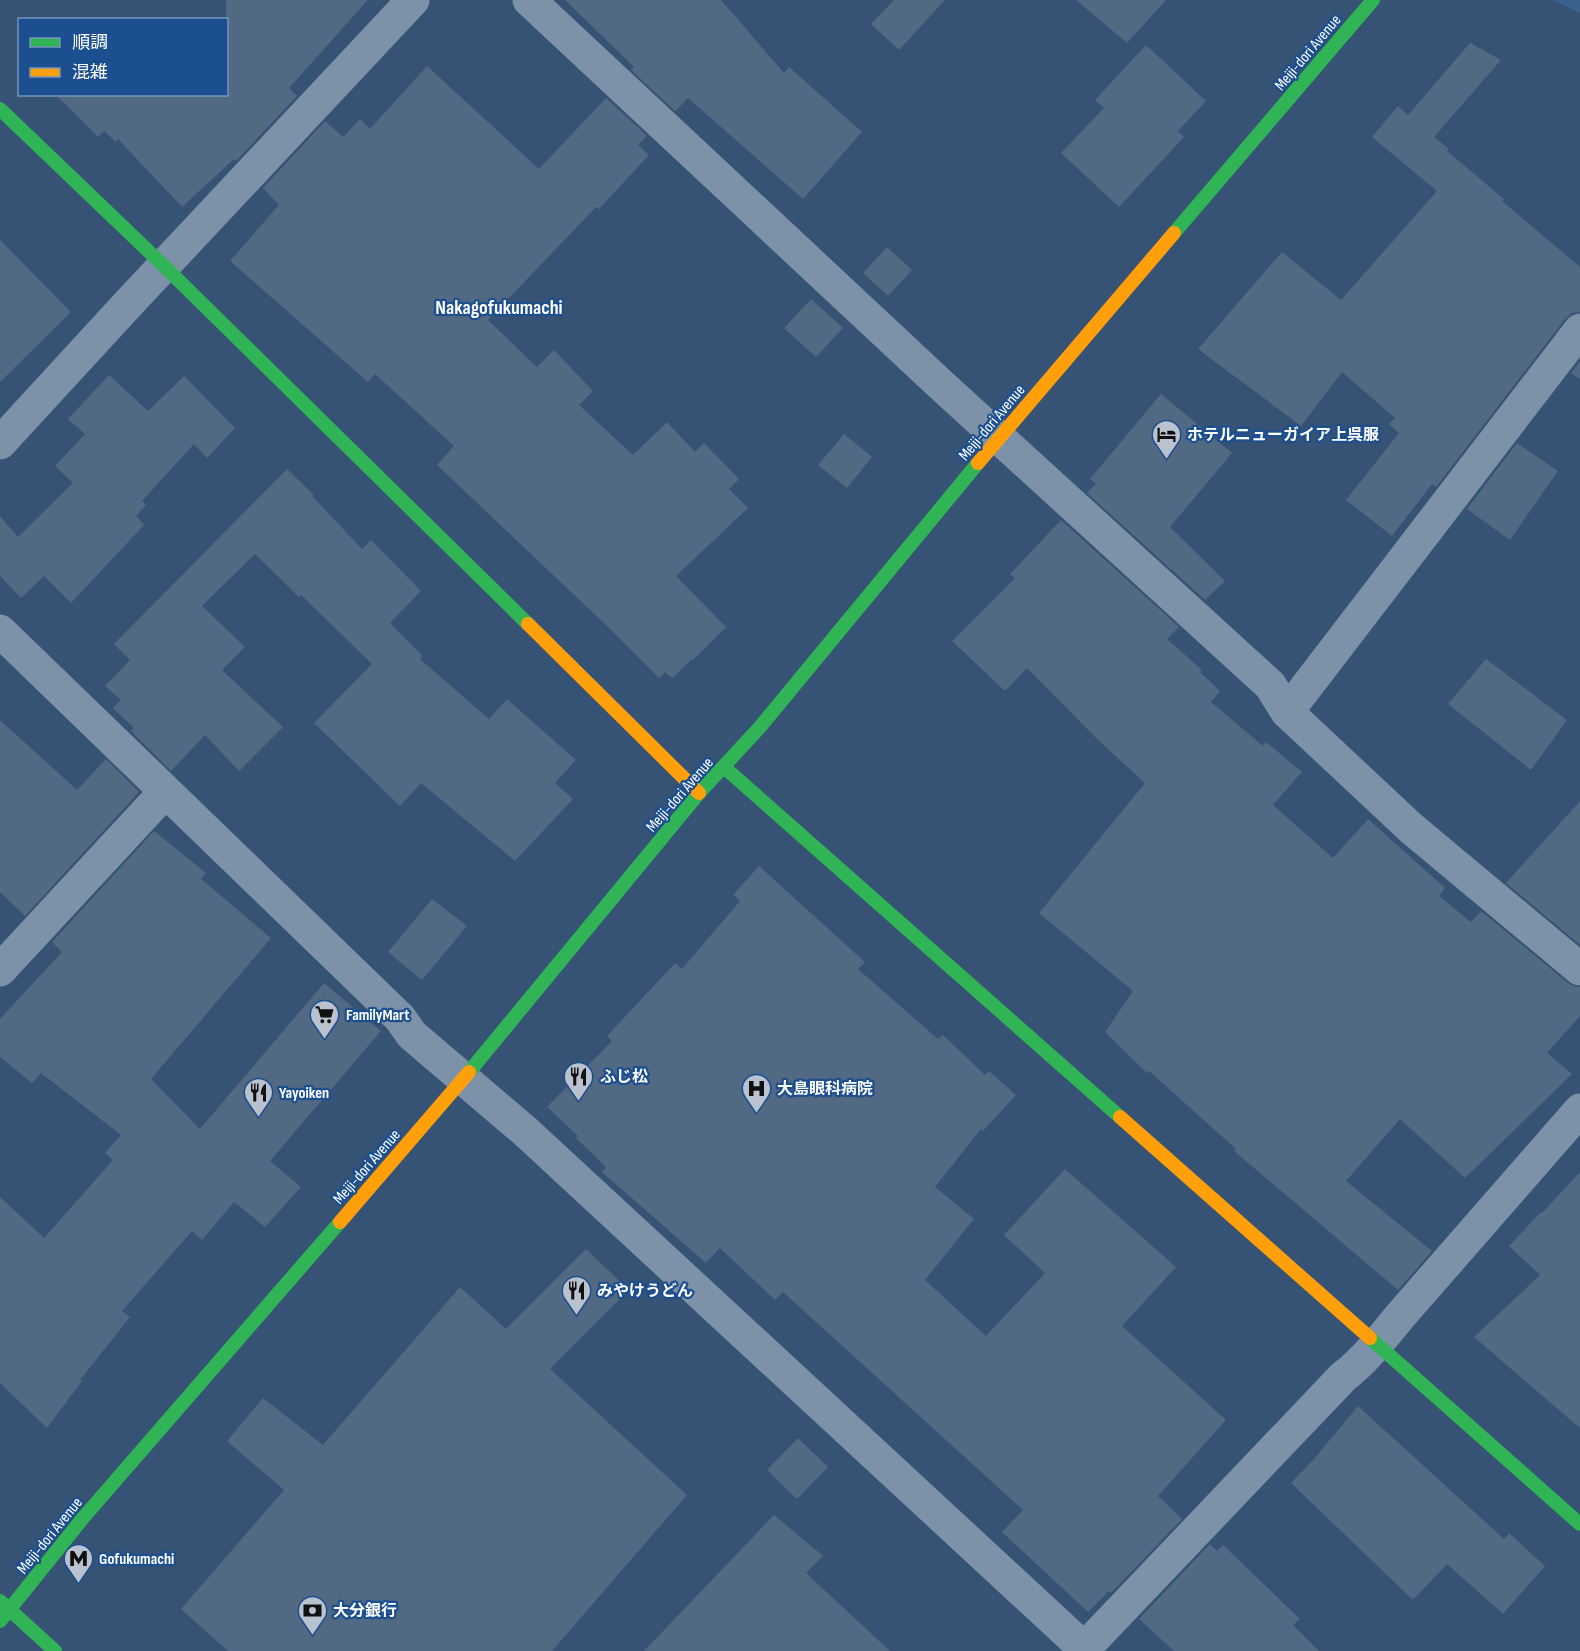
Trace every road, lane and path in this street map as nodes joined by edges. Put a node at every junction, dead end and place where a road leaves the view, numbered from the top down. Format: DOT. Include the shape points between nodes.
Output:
graph roads {
  1 [pos="413,0"];
  2 [pos="529,0"];
  3 [pos="1373,0"];
  4 [pos="0,110"];
  5 [pos="164,266"];
  6 [pos="1580,330"];
  7 [pos="999,438"];
  8 [pos="0,444"];
  9 [pos="0,631"];
  10 [pos="1287,712"];
  11 [pos="724,767"];
  12 [pos="165,792"];
  13 [pos="699,793"];
  14 [pos="1580,969"];
  15 [pos="0,970"];
  16 [pos="464,1078"];
  17 [pos="1580,1110"];
  18 [pos="1377,1344"];
  19 [pos="1580,1524"];
  20 [pos="3,1611"];
  21 [pos="1084,1650"];
  22 [pos="55,1651"];
  1 -- 5 [label="street"];
  2 -- 7 [label="street"];
  3 -- 7 [label="street, Meiji-dori Avenue"];
  4 -- 5 [label="street"];
  5 -- 8 [label="street"];
  5 -- 13 [label="street"];
  6 -- 10 [label="street"];
  7 -- 10 [label="street" via="1270,685"];
  7 -- 11 [label="street, Meiji-dori Avenue"];
  9 -- 12 [label="street"];
  10 -- 14 [label="street" via="1411,828"];
  11 -- 13 [label="street, Meiji-dori Avenue"];
  11 -- 18 [label="street"];
  12 -- 15 [label="street"];
  12 -- 16 [label="street" via="400,1018 412,1035"];
  13 -- 16 [label="street, Meiji-dori Avenue"];
  16 -- 20 [label="street, Meiji-dori Avenue"];
  16 -- 21 [label="street"];
  17 -- 18 [label="street"];
  18 -- 19 [label="street"];
  18 -- 21 [label="street"];
  20 -- 22 [label="street"];
}
